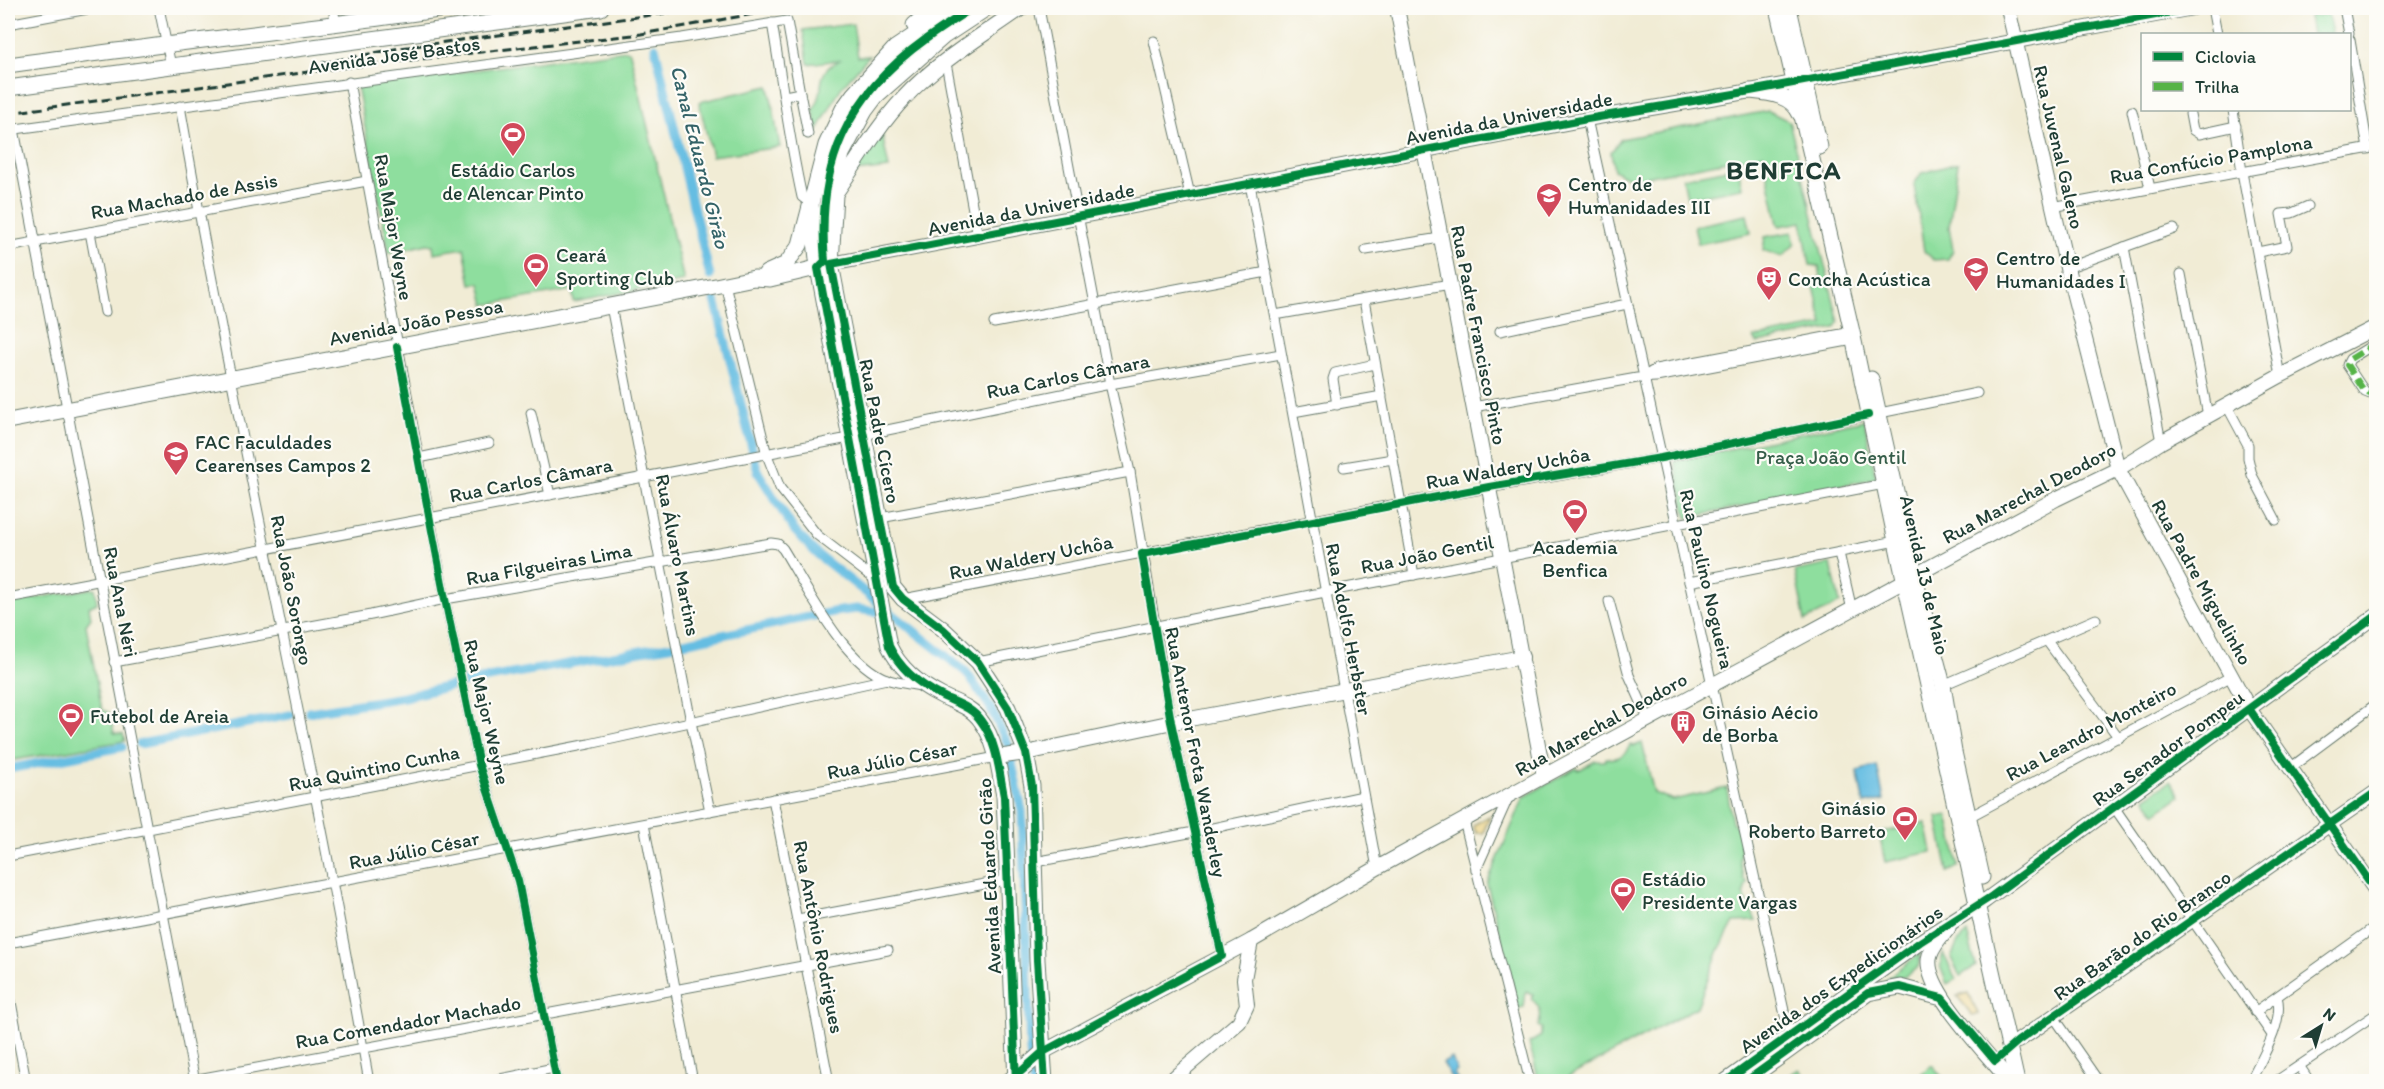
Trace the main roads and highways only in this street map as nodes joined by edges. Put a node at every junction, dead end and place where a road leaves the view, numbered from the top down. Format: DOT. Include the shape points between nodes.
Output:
graph roads {
  1 [pos="452,8"];
  2 [pos="601,8"];
  3 [pos="933,8"];
  4 [pos="955,8"];
  5 [pos="987,8"];
  6 [pos="1022,8"];
  7 [pos="1777,8"];
  8 [pos="1789,8"];
  9 [pos="896,48"];
  10 [pos="8,65"];
  11 [pos="1800,80"];
  12 [pos="8,88"];
  13 [pos="1749,91"];
  14 [pos="1802,118"];
  15 [pos="836,192"];
  16 [pos="811,204"];
  17 [pos="825,266"];
  18 [pos="754,279"];
  19 [pos="1873,414"];
  20 [pos="8,421"];
  21 [pos="856,436"];
  22 [pos="1910,580"];
  23 [pos="903,600"];
  24 [pos="883,614"];
  25 [pos="1982,903"];
  26 [pos="1953,921"];
  27 [pos="1942,998"];
  28 [pos="1791,1040"];
  29 [pos="2014,1045"];
  30 [pos="1995,1061"];
  31 [pos="1024,1070"];
  32 [pos="1045,1082"];
  33 [pos="1725,1082"];
  34 [pos="1745,1082"];
  35 [pos="2010,1082"];
  36 [pos="2017,1082"];
  37 [pos="2027,1082"];
  1 -- 10 [label="main road, Avenida José Bastos"];
  2 -- 12 [label="main road, Avenida José Bastos"];
  3 -- 9 [label="main road" via="903,35"];
  4 -- 9 [label="main road"];
  5 -- 15 [label="main road, Rua Padre Cícero" via="937,42 877,95 842,154"];
  6 -- 15 [label="main road" via="939,66 905,97 859,155"];
  7 -- 11 [label="main road, Avenida 13 de Maio"];
  8 -- 11 [label="main road, Avenida 13 de Maio"];
  9 -- 16 [label="main road" via="843,109 819,165"];
  11 -- 14 [label="main road, Avenida 13 de Maio"];
  11 -- 19 [label="main road, Avenida 13 de Maio"];
  13 -- 14 [label="main road" via="1779,95 1798,108"];
  14 -- 19 [label="main road, Avenida 13 de Maio"];
  15 -- 17 [label="main road, Rua Padre Cícero"];
  16 -- 17 [label="main road, Rua Padre Cícero"];
  16 -- 18 [label="main road" via="800,245 792,258"];
  17 -- 18 [label="main road, Avenida João Pessoa"];
  17 -- 21 [label="main road, Rua Padre Cícero"];
  18 -- 20 [label="main road, Avenida João Pessoa"];
  19 -- 22 [label="main road, Avenida 13 de Maio"];
  19 -- 22 [label="main road, Avenida 13 de Maio" via="1896,541"];
  21 -- 23 [label="main road, Rua Padre Cícero" via="880,518 893,587"];
  21 -- 24 [label="main road, Rua Padre Cícero"];
  22 -- 25 [label="main road, Avenida 13 de Maio"];
  22 -- 25 [label="main road, Avenida 13 de Maio" via="1943,686"];
  23 -- 31 [label="main road, Avenida Eduardo Girão" via="943,629 978,662 1008,708 1024,754 1032,786 1037,960"];
  24 -- 31 [label="main road, Avenida Eduardo Girão" via="894,657 926,687 976,714 1001,756 1006,880"];
  25 -- 26 [label="main road, Avenida dos Expedicionários"];
  25 -- 29 [label="main road, Avenida 13 de Maio"];
  26 -- 27 [label="main road" via="1930,954 1929,971"];
  26 -- 28 [label="main road, Avenida dos Expedicionários"];
  27 -- 28 [label="main road, Avenida dos Expedicionários" via="1900,987 1868,993"];
  27 -- 30 [label="main road"];
  28 -- 33 [label="main road, Avenida dos Expedicionários"];
  28 -- 34 [label="main road, Avenida dos Expedicionários"];
  29 -- 30 [label="main road, Rua Barão do Rio Branco"];
  29 -- 36 [label="main road, Avenida 13 de Maio"];
  29 -- 37 [label="main road, Avenida 13 de Maio"];
  30 -- 35 [label="main road"];
  31 -- 32 [label="main road, Avenida Eduardo Girão"];
}
